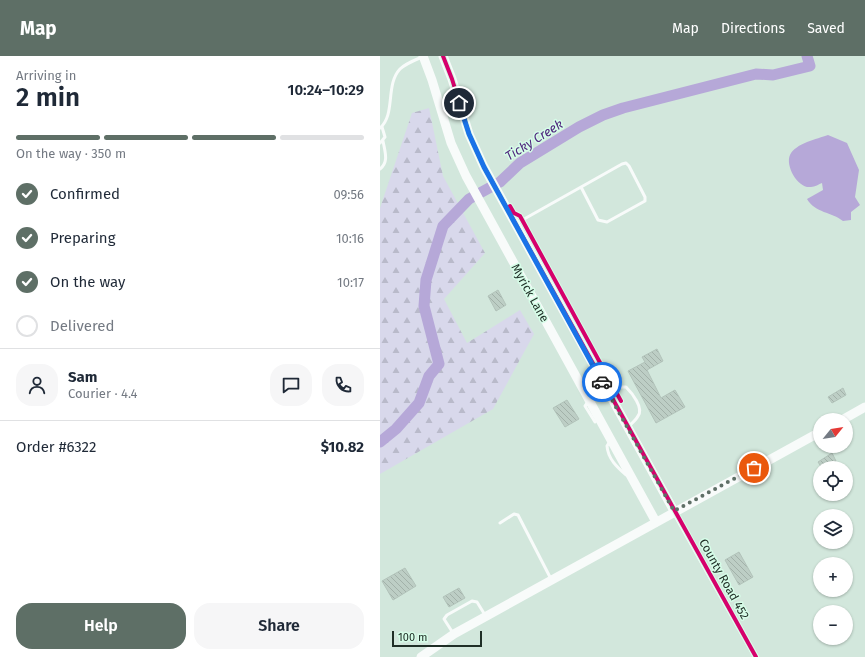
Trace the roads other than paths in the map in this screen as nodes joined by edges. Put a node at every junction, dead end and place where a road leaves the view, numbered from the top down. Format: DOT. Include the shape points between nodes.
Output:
graph roads {
  1 [pos="423,56"];
  2 [pos="442,56"];
  3 [pos="381,127"];
  4 [pos="382,142"];
  5 [pos="380,169"];
  6 [pos="581,187"];
  7 [pos="515,224"];
  8 [pos="608,392"];
  9 [pos="589,401"];
  10 [pos="865,407"];
  11 [pos="853,414"];
  12 [pos="595,422"];
  13 [pos="628,427"];
  14 [pos="813,436"];
  15 [pos="674,511"];
  16 [pos="656,522"];
  17 [pos="500,523"];
  18 [pos="551,581"];
  19 [pos="486,617"];
  20 [pos="454,634"];
  21 [pos="426,655"];
  22 [pos="756,657"];
  1 -- 3 [label="lane" via="399,70 393,81 386,120"];
  1 -- 9 [label="street, Myrick Lane" via="451,143 466,176"];
  2 -- 7 [label="street, Myrick Lane" via="469,134"];
  3 -- 4 [label="lane" via="385,137"];
  4 -- 5 [label="lane" via="386,157"];
  6 -- 6 [label="lane" via="626,163 645,196 645,201 603,222 598,220"];
  6 -- 7 [label="lane"];
  7 -- 8 [label="street, Myrick Lane"];
  8 -- 13 [label="street, Myrick Lane"];
  8 -- 13 [label="lane" via="618,387 626,387 632,393 640,409 639,415"];
  9 -- 12 [label="lane" via="585,406"];
  9 -- 16 [label="street, Myrick Lane"];
  10 -- 11 [label="street"];
  13 -- 15 [label="street, Myrick Lane"];
  14 -- 15 [label="street"];
  15 -- 16 [label="street"];
  15 -- 22 [label="street, County Road 452"];
  16 -- 18 [label="street"];
  17 -- 18 [label="lane" via="514,514 518,515"];
  18 -- 19 [label="street"];
  19 -- 20 [label="street"];
  19 -- 20 [label="lane" via="477,602 472,601 444,619"];
  20 -- 21 [label="street"];
}
